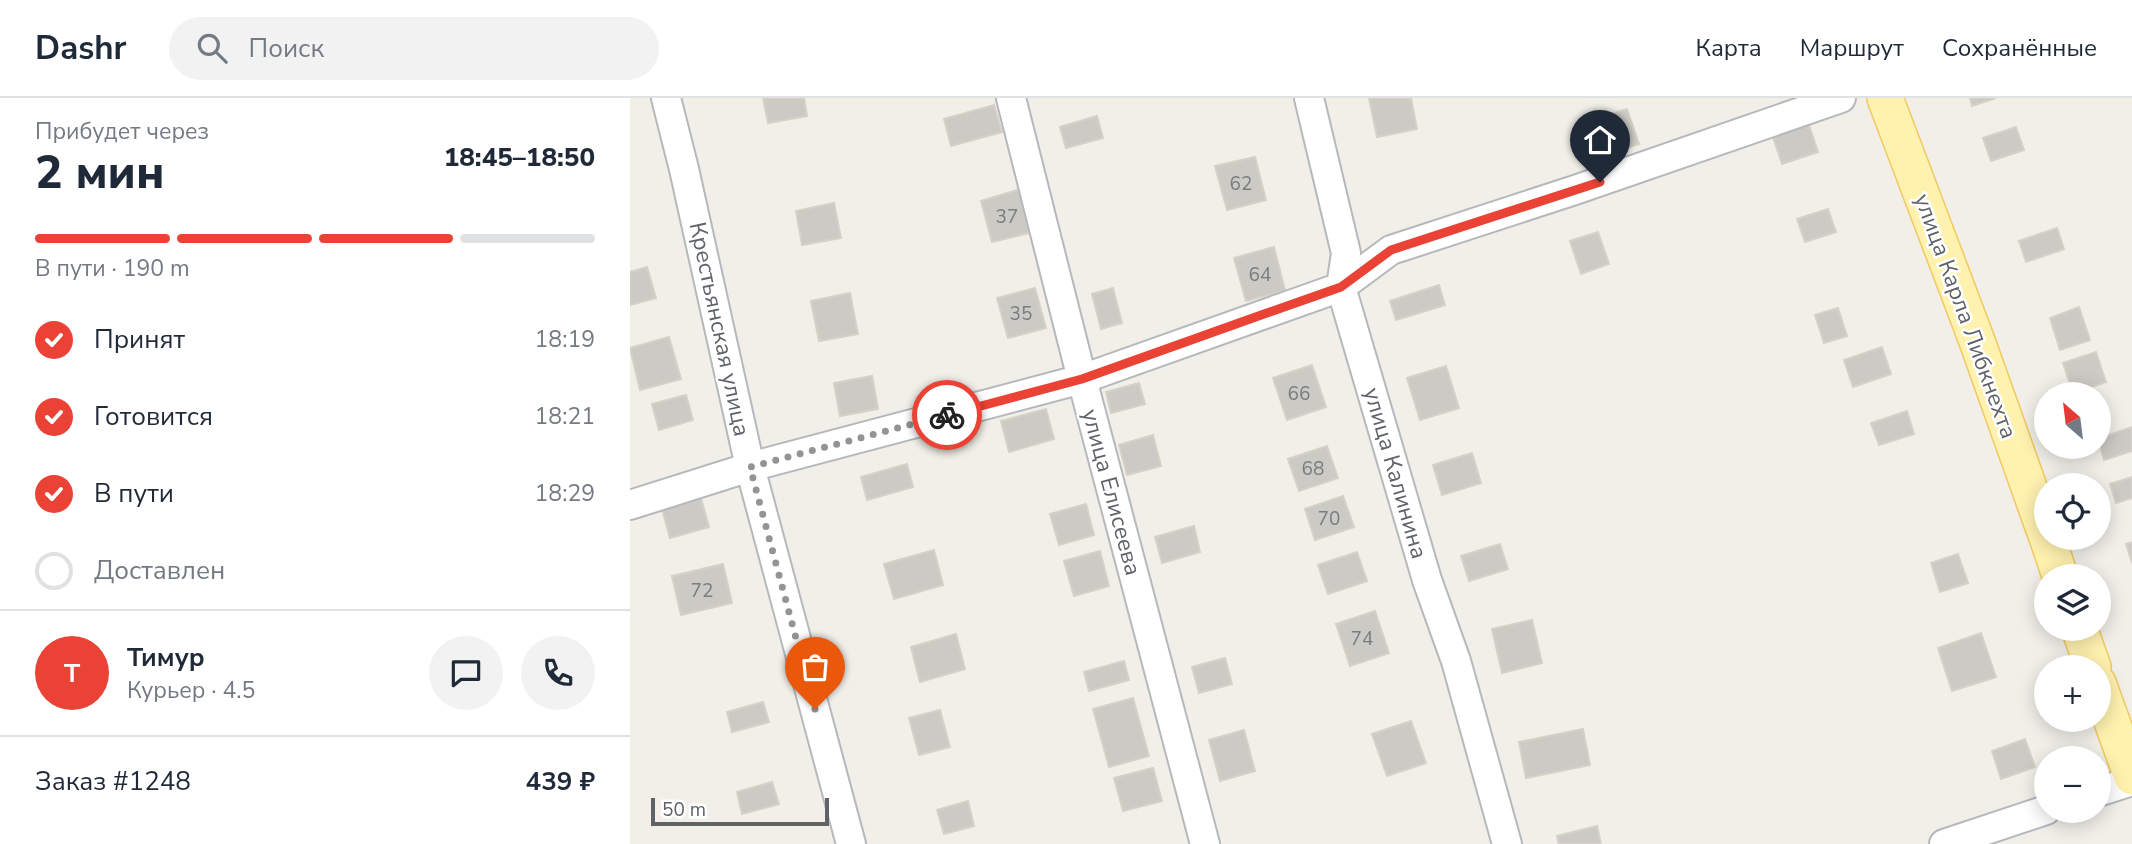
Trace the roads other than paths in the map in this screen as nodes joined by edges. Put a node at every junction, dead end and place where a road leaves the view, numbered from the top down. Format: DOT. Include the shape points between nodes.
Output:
graph roads {
  1 [pos="666,98"];
  2 [pos="1011,98"];
  3 [pos="1309,98"];
  4 [pos="1841,98"];
  5 [pos="1885,98"];
  6 [pos="1341,287"];
  7 [pos="1082,379"];
  8 [pos="750,467"];
  9 [pos="2034,502"];
  10 [pos="630,505"];
  11 [pos="2111,720"];
  12 [pos="2132,779"];
  13 [pos="2111,787"];
  14 [pos="2034,814"];
  15 [pos="851,844"];
  16 [pos="1205,844"];
  17 [pos="1507,844"];
  18 [pos="1944,844"];
  1 -- 8 [label="street, Крестьянская улица"];
  2 -- 7 [label="street, улица Елисеева"];
  3 -- 6 [label="street, улица Калинина" via="1346,253"];
  4 -- 6 [label="street" via="1391,250"];
  5 -- 9 [label="main road, улица Карла Либкнехта"];
  6 -- 7 [label="street"];
  6 -- 17 [label="street, улица Калинина" via="1427,580 1457,661"];
  7 -- 8 [label="street"];
  7 -- 16 [label="street, улица Елисеева"];
  8 -- 10 [label="street"];
  8 -- 15 [label="street, Крестьянская улица"];
  11 -- 12 [label="main road"];
  12 -- 13 [label="street"];
  14 -- 18 [label="street"];
}
